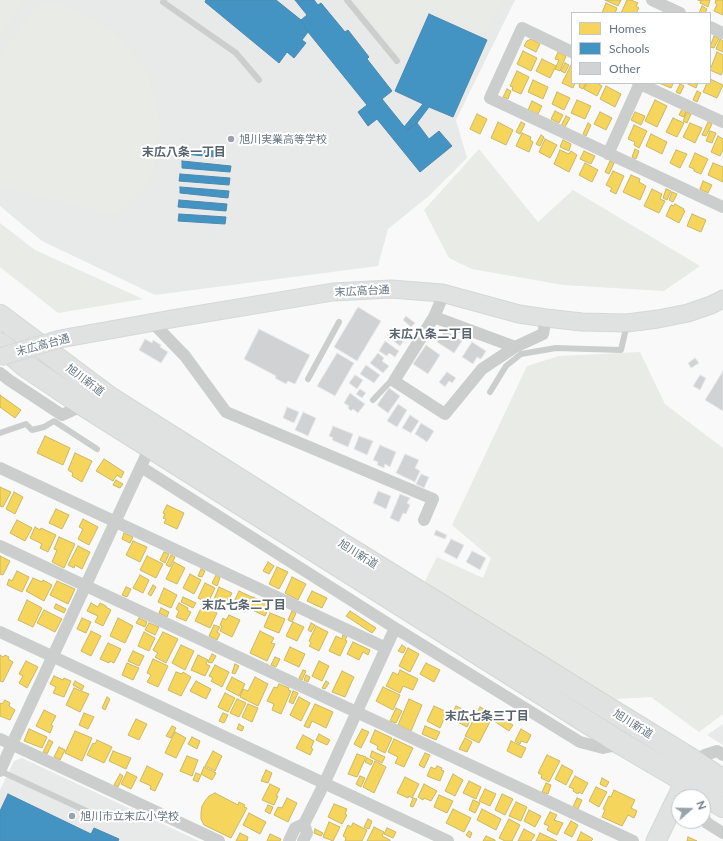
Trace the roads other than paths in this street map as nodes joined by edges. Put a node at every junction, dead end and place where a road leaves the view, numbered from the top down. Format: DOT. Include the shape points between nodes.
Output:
graph roads {
  1 [pos="164,0"];
  2 [pos="348,0"];
  3 [pos="652,0"];
  4 [pos="675,12"];
  5 [pos="711,27"];
  6 [pos="723,33"];
  7 [pos="571,52"];
  8 [pos="397,61"];
  9 [pos="260,80"];
  10 [pos="639,84"];
  11 [pos="641,84"];
  12 [pos="723,122"];
  13 [pos="608,154"];
  14 [pos="723,207"];
  15 [pos="442,293"];
  16 [pos="723,300"];
  17 [pos="0,316"];
  18 [pos="434,317"];
  19 [pos="546,318"];
  20 [pos="152,322"];
  21 [pos="340,322"];
  22 [pos="627,323"];
  23 [pos="0,344"];
  24 [pos="515,347"];
  25 [pos="0,358"];
  26 [pos="3,379"];
  27 [pos="308,379"];
  28 [pos="394,381"];
  29 [pos="490,392"];
  30 [pos="373,400"];
  31 [pos="84,405"];
  32 [pos="57,417"];
  33 [pos="0,433"];
  34 [pos="150,447"];
  35 [pos="97,449"];
  36 [pos="0,468"];
  37 [pos="142,468"];
  38 [pos="424,520"];
  39 [pos="116,521"];
  40 [pos="0,546"];
  41 [pos="86,586"];
  42 [pos="395,628"];
  43 [pos="0,632"];
  44 [pos="386,648"];
  45 [pos="53,656"];
  46 [pos="357,712"];
  47 [pos="0,738"];
  48 [pos="12,744"];
  49 [pos="622,744"];
  50 [pos="720,751"];
  51 [pos="695,762"];
  52 [pos="0,771"];
  53 [pos="723,781"];
  54 [pos="324,784"];
  55 [pos="689,789"];
  56 [pos="711,800"];
  57 [pos="723,806"];
  58 [pos="93,814"];
  59 [pos="671,817"];
  60 [pos="304,824"];
  61 [pos="711,826"];
  62 [pos="723,833"];
  63 [pos="218,841"];
  64 [pos="289,841"];
  65 [pos="303,841"];
  66 [pos="448,841"];
  67 [pos="633,841"];
  68 [pos="656,841"];
  1 -- 9 [label="lane" via="163,2 236,53"];
  2 -- 8 [label="lane"];
  3 -- 4 [label="street"];
  5 -- 6 [label="street"];
  7 -- 13 [label="street" via="522,28 490,98"];
  10 -- 13 [label="street"];
  11 -- 12 [label="street"];
  13 -- 14 [label="street"];
  15 -- 18 [label="street"];
  15 -- 19 [label="street, 末広高台通" via="519,314"];
  15 -- 20 [label="street, 末広高台通" via="391,289 333,292"];
  16 -- 22 [label="street, 末広高台通" via="688,313"];
  17 -- 51 [label="highway, 旭川新道" via="111,399"];
  18 -- 24 [label="street"];
  18 -- 28 [label="street"];
  19 -- 22 [label="street, 末広高台通"];
  19 -- 24 [label="street" via="543,334"];
  20 -- 25 [label="street, 末広高台通, bridge" via="60,339"];
  20 -- 38 [label="street" via="185,356 226,412 433,499"];
  21 -- 27 [label="lane"];
  22 -- 29 [label="lane" via="622,350 556,348 521,354 506,366"];
  23 -- 31 [label="highway, 旭川新道" via="26,366"];
  24 -- 28 [label="street" via="482,369 445,414"];
  26 -- 32 [label="street"];
  28 -- 30 [label="lane"];
  31 -- 32 [label="street"];
  31 -- 34 [label="highway, 旭川新道"];
  32 -- 33 [label="lane" via="44,427 32,430 26,424"];
  32 -- 35 [label="lane"];
  34 -- 37 [label="street"];
  34 -- 49 [label="highway, 旭川新道"];
  36 -- 39 [label="street"];
  37 -- 39 [label="street"];
  37 -- 42 [label="street"];
  39 -- 41 [label="street"];
  39 -- 44 [label="street"];
  40 -- 41 [label="street"];
  41 -- 45 [label="street"];
  41 -- 46 [label="street"];
  42 -- 44 [label="street"];
  42 -- 49 [label="street" via="580,742 603,748"];
  43 -- 45 [label="street"];
  44 -- 46 [label="street"];
  45 -- 48 [label="street"];
  45 -- 54 [label="street"];
  46 -- 54 [label="street"];
  46 -- 67 [label="street"];
  47 -- 48 [label="street"];
  48 -- 52 [label="street"];
  48 -- 63 [label="street"];
  49 -- 55 [label="highway, 旭川新道"];
  50 -- 51 [label="street" via="705,755"];
  51 -- 53 [label="highway, 旭川新道"];
  51 -- 55 [label="main road"];
  52 -- 58 [label="lane"];
  54 -- 60 [label="street"];
  54 -- 66 [label="street"];
  56 -- 57 [label="highway, 旭川新道"];
  59 -- 68 [label="main road"];
  60 -- 64 [label="street" via="295,828"];
  60 -- 65 [label="street" via="307,833"];
  61 -- 62 [label="street"];
}
